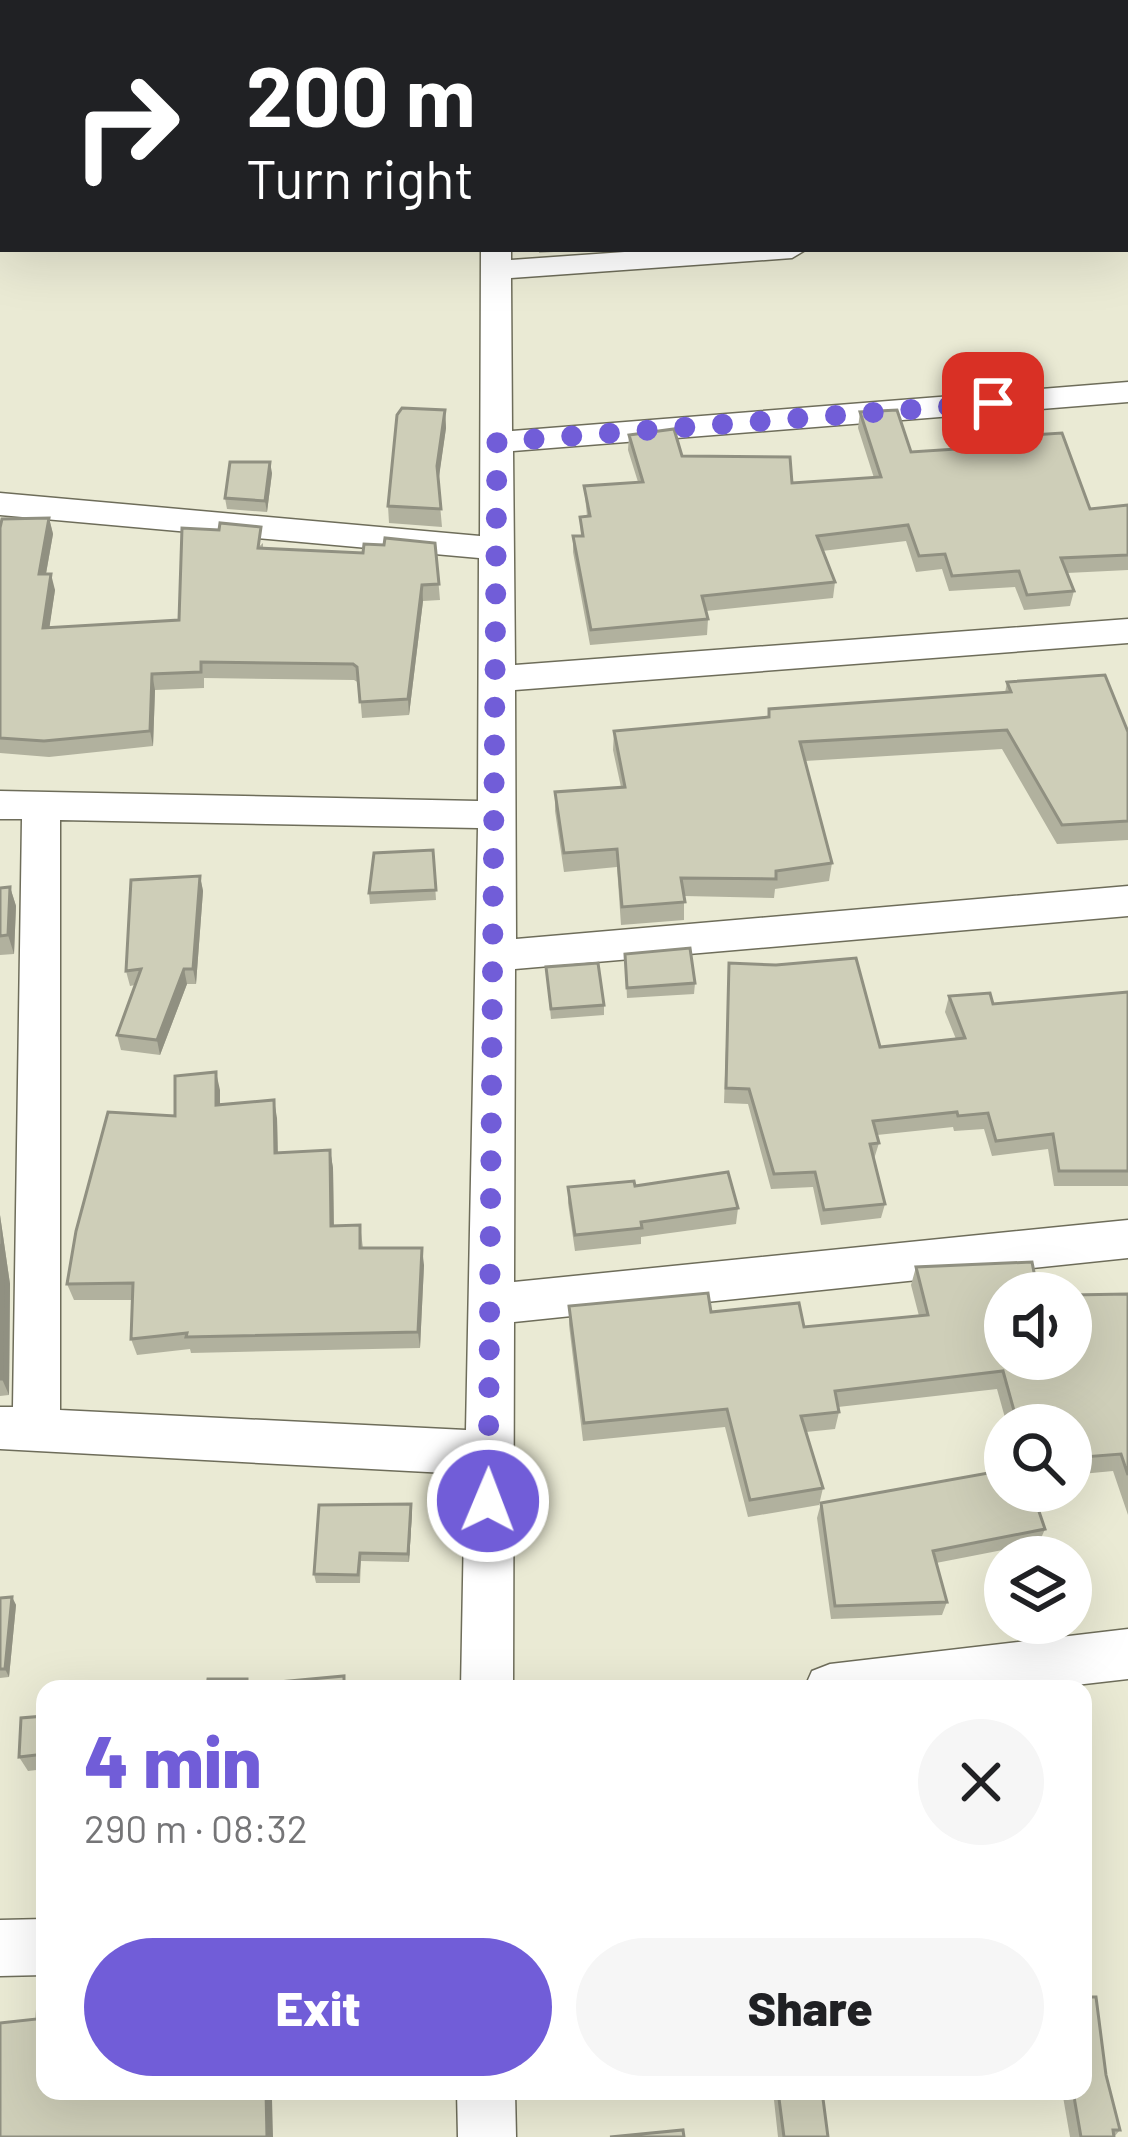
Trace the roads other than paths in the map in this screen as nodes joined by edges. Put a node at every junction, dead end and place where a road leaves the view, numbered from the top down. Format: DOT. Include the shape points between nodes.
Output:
graph roads {
  1 [pos="712,252"];
  2 [pos="497,260"];
  3 [pos="1128,392"];
  4 [pos="497,442"];
  5 [pos="0,504"];
  6 [pos="495,548"];
  7 [pos="1128,631"];
  8 [pos="496,679"];
  9 [pos="20,805"];
  10 [pos="496,815"];
  11 [pos="1128,902"];
  12 [pos="492,956"];
  13 [pos="1128,1239"];
  14 [pos="493,1304"];
  15 [pos="18,1429"];
  16 [pos="489,1454"];
  17 [pos="1128,1654"];
  18 [pos="487,1680"];
  19 [pos="907,1680"];
  20 [pos="36,1947"];
  21 [pos="0,1948"];
  22 [pos="486,2100"];
  23 [pos="487,2137"];
  1 -- 2 [label="street"];
  2 -- 4 [label="street"];
  3 -- 4 [label="street"];
  4 -- 6 [label="street"];
  5 -- 6 [label="street"];
  6 -- 8 [label="street"];
  7 -- 8 [label="street"];
  8 -- 10 [label="street"];
  9 -- 10 [label="street"];
  9 -- 15 [label="street"];
  10 -- 12 [label="street"];
  11 -- 12 [label="street"];
  12 -- 14 [label="street"];
  13 -- 14 [label="street"];
  14 -- 16 [label="street"];
  15 -- 16 [label="street"];
  16 -- 18 [label="street"];
  17 -- 19 [label="street"];
  20 -- 21 [label="street"];
  22 -- 23 [label="street"];
}
